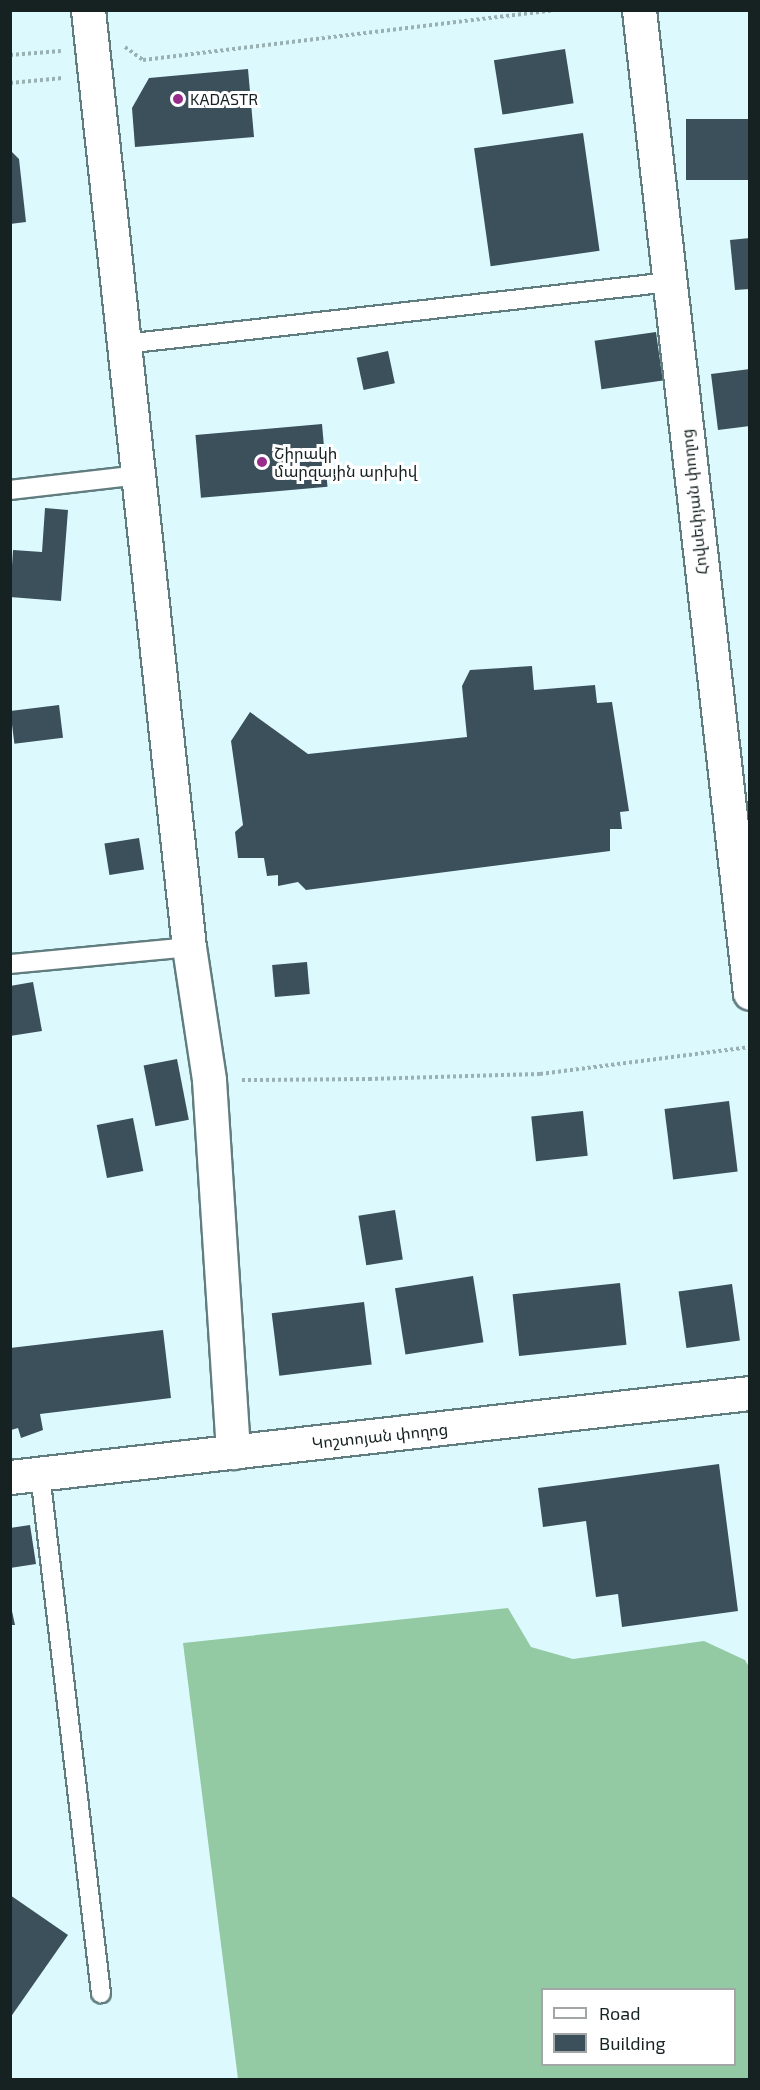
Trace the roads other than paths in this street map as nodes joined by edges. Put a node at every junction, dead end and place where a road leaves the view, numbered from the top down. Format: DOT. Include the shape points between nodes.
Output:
graph roads {
  1 [pos="88,10"];
  2 [pos="639,10"];
  3 [pos="670,282"];
  4 [pos="125,344"];
  5 [pos="139,475"];
  6 [pos="10,490"];
  7 [pos="189,947"];
  8 [pos="10,964"];
  9 [pos="750,993"];
  10 [pos="750,1393"];
  11 [pos="233,1452"];
  12 [pos="25,1475"];
  13 [pos="101,1993"];
  1 -- 4 [label="street"];
  2 -- 3 [label="street, Հովսեփյան փողոց"];
  3 -- 4 [label="lane"];
  3 -- 9 [label="street, Հովսեփյան փողոց"];
  4 -- 5 [label="street"];
  5 -- 6 [label="lane"];
  5 -- 7 [label="street"];
  7 -- 8 [label="lane"];
  7 -- 11 [label="street" via="209,1080"];
  10 -- 11 [label="street, Կոշտոյան փողոց"];
  11 -- 12 [label="street, Կոշտոյան փողոց"];
  12 -- 13 [label="lane"];
}
